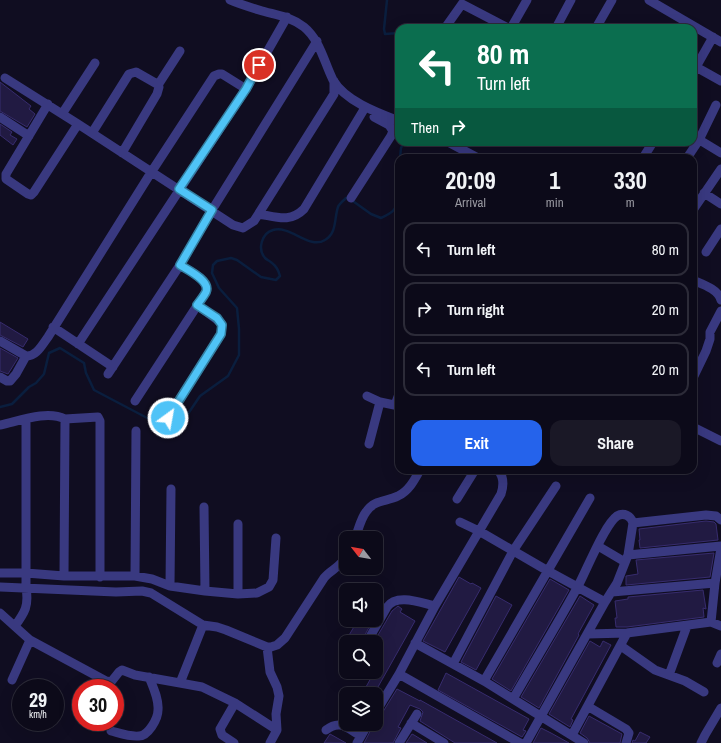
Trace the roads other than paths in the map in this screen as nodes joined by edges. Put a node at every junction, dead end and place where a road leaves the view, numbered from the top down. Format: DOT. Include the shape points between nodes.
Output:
graph roads {
  1 [pos="230,0"];
  2 [pos="527,0"];
  3 [pos="571,0"];
  4 [pos="612,0"];
  5 [pos="649,0"];
  6 [pos="287,17"];
  7 [pos="448,24"];
  8 [pos="501,24"];
  9 [pos="512,24"];
  10 [pos="558,24"];
  11 [pos="598,24"];
  12 [pos="690,24"];
  13 [pos="697,28"];
  14 [pos="712,37"];
  15 [pos="316,42"];
  16 [pos="721,42"];
  17 [pos="180,51"];
  18 [pos="95,63"];
  19 [pos="697,63"];
  20 [pos="697,69"];
  21 [pos="5,78"];
  22 [pos="334,81"];
  23 [pos="721,81"];
  24 [pos="158,85"];
  25 [pos="246,89"];
  26 [pos="334,94"];
  27 [pos="48,104"];
  28 [pos="716,105"];
  29 [pos="364,111"];
  30 [pos="62,114"];
  31 [pos="0,117"];
  32 [pos="395,120"];
  33 [pos="78,124"];
  34 [pos="92,133"];
  35 [pos="29,136"];
  36 [pos="697,136"];
  37 [pos="697,139"];
  38 [pos="456,146"];
  39 [pos="721,152"];
  40 [pos="122,153"];
  41 [pos="470,154"];
  42 [pos="721,169"];
  43 [pos="152,171"];
  44 [pos="179,189"];
  45 [pos="704,193"];
  46 [pos="351,198"];
  47 [pos="697,204"];
  48 [pos="721,204"];
  49 [pos="212,210"];
  50 [pos="259,214"];
  51 [pos="721,230"];
  52 [pos="706,252"];
  53 [pos="180,265"];
  54 [pos="697,282"];
  55 [pos="721,300"];
  56 [pos="197,305"];
  57 [pos="721,311"];
  58 [pos="54,327"];
  59 [pos="0,341"];
  60 [pos="78,344"];
  61 [pos="26,356"];
  62 [pos="697,370"];
  63 [pos="0,377"];
  64 [pos="367,396"];
  65 [pos="135,401"];
  66 [pos="380,402"];
  67 [pos="395,406"];
  68 [pos="168,418"];
  69 [pos="26,419"];
  70 [pos="65,419"];
  71 [pos="0,425"];
  72 [pos="697,428"];
  73 [pos="136,431"];
  74 [pos="721,441"];
  75 [pos="369,444"];
  76 [pos="418,474"];
  77 [pos="472,474"];
  78 [pos="501,474"];
  79 [pos="556,486"];
  80 [pos="171,489"];
  81 [pos="590,498"];
  82 [pos="457,499"];
  83 [pos="204,507"];
  84 [pos="721,520"];
  85 [pos="460,522"];
  86 [pos="633,523"];
  87 [pos="238,524"];
  88 [pos="358,531"];
  89 [pos="479,531"];
  90 [pos="276,538"];
  91 [pos="598,546"];
  92 [pos="721,547"];
  93 [pos="513,551"];
  94 [pos="627,558"];
  95 [pos="339,566"];
  96 [pos="548,572"];
  97 [pos="0,573"];
  98 [pos="26,573"];
  99 [pos="64,576"];
  100 [pos="135,576"];
  101 [pos="100,577"];
  102 [pos="715,582"];
  103 [pos="170,586"];
  104 [pos="0,587"];
  105 [pos="578,587"];
  106 [pos="26,588"];
  107 [pos="204,591"];
  108 [pos="612,592"];
  109 [pos="238,594"];
  110 [pos="605,602"];
  111 [pos="435,606"];
  112 [pos="0,613"];
  113 [pos="711,622"];
  114 [pos="203,625"];
  115 [pos="15,626"];
  116 [pos="687,626"];
  117 [pos="721,626"];
  118 [pos="627,633"];
  119 [pos="587,634"];
  120 [pos="371,635"];
  121 [pos="30,640"];
  122 [pos="415,643"];
  123 [pos="621,646"];
  124 [pos="267,647"];
  125 [pos="721,654"];
  126 [pos="717,663"];
  127 [pos="453,664"];
  128 [pos="399,674"];
  129 [pos="669,675"];
  130 [pos="149,677"];
  131 [pos="12,679"];
  132 [pos="484,681"];
  133 [pos="180,683"];
  134 [pos="704,692"];
  135 [pos="513,699"];
  136 [pos="383,700"];
  137 [pos="235,703"];
  138 [pos="589,706"];
  139 [pos="721,708"];
  140 [pos="417,714"];
  141 [pos="541,717"];
  142 [pos="411,723"];
  143 [pos="277,730"];
  144 [pos="326,730"];
  145 [pos="111,731"];
  146 [pos="572,735"];
  147 [pos="359,739"];
  148 [pos="234,743"];
  149 [pos="270,743"];
  150 [pos="399,743"];
  151 [pos="444,743"];
  152 [pos="520,743"];
  153 [pos="526,743"];
  154 [pos="584,743"];
  155 [pos="626,743"];
  156 [pos="701,743"];
  1 -- 6 [label="street"];
  2 -- 9 [label="street"];
  3 -- 10 [label="street"];
  4 -- 11 [label="street"];
  5 -- 12 [label="street"];
  6 -- 15 [label="street" via="303,26"];
  6 -- 25 [label="street"];
  7 -- 8 [label="street" via="462,4"];
  13 -- 14 [label="street"];
  14 -- 16 [label="street"];
  14 -- 19 [label="street"];
  15 -- 22 [label="street"];
  15 -- 49 [label="street"];
  17 -- 24 [label="street"];
  18 -- 30 [label="street"];
  20 -- 23 [label="street"];
  21 -- 27 [label="street"];
  22 -- 26 [label="street"];
  22 -- 32 [label="street" via="369,110"];
  24 -- 34 [label="street" via="136,72 129,74"];
  24 -- 40 [label="street" via="157,94"];
  25 -- 43 [label="street" via="222,74 214,76"];
  25 -- 44 [label="street"];
  26 -- 29 [label="street"];
  26 -- 50 [label="street"];
  27 -- 30 [label="street"];
  27 -- 35 [label="street"];
  28 -- 36 [label="street"];
  29 -- 46 [label="street" via="389,125 393,131 388,143"];
  29 -- 50 [label="street" via="304,209 289,218"];
  30 -- 33 [label="street"];
  31 -- 35 [label="street"];
  33 -- 34 [label="street"];
  33 -- 35 [label="street" via="31,195 5,176"];
  34 -- 40 [label="street"];
  37 -- 39 [label="street"];
  38 -- 41 [label="street"];
  40 -- 43 [label="street"];
  42 -- 45 [label="street"];
  43 -- 44 [label="street"];
  43 -- 58 [label="street"];
  44 -- 49 [label="street"];
  44 -- 60 [label="street"];
  45 -- 47 [label="street"];
  45 -- 48 [label="street"];
  49 -- 50 [label="street" via="233,225 243,228"];
  49 -- 53 [label="street"];
  51 -- 52 [label="street"];
  53 -- 56 [label="street" via="202,280 206,286 206,292"];
  53 -- 60 [label="street" via="110,371"];
  54 -- 55 [label="street" via="716,293"];
  56 -- 65 [label="street"];
  56 -- 68 [label="street" via="220,322 221,334"];
  57 -- 62 [label="street" via="710,332 706,351"];
  58 -- 60 [label="street"];
  58 -- 61 [label="street" via="36,353"];
  59 -- 61 [label="street"];
  61 -- 63 [label="street" via="10,381"];
  64 -- 66 [label="street"];
  66 -- 67 [label="street"];
  66 -- 75 [label="street"];
  69 -- 70 [label="street" via="58,416"];
  69 -- 71 [label="street"];
  69 -- 98 [label="street"];
  70 -- 99 [label="street"];
  70 -- 101 [label="street" via="98,417 100,421"];
  72 -- 74 [label="street"];
  73 -- 100 [label="street"];
  76 -- 88 [label="street" via="409,488 399,496 378,501 370,507"];
  77 -- 82 [label="street"];
  78 -- 89 [label="street" via="501,494"];
  79 -- 93 [label="street"];
  80 -- 103 [label="street"];
  81 -- 96 [label="street"];
  83 -- 107 [label="street"];
  84 -- 86 [label="street" via="716,516 706,515"];
  85 -- 89 [label="street"];
  86 -- 91 [label="street" via="627,515 616,517"];
  86 -- 94 [label="street"];
  87 -- 109 [label="street"];
  89 -- 93 [label="street"];
  89 -- 111 [label="street"];
  90 -- 109 [label="street" via="273,580 269,587 257,593"];
  91 -- 94 [label="street"];
  91 -- 105 [label="street"];
  92 -- 94 [label="street"];
  92 -- 102 [label="street"];
  93 -- 96 [label="street"];
  93 -- 127 [label="street"];
  94 -- 108 [label="street"];
  95 -- 124 [label="street" via="324,578 285,638"];
  96 -- 105 [label="street"];
  96 -- 132 [label="street"];
  97 -- 98 [label="street"];
  98 -- 99 [label="street"];
  98 -- 106 [label="street"];
  99 -- 101 [label="street"];
  100 -- 101 [label="street"];
  100 -- 103 [label="street"];
  102 -- 108 [label="street"];
  102 -- 113 [label="street"];
  103 -- 107 [label="street"];
  104 -- 106 [label="street"];
  105 -- 110 [label="street"];
  105 -- 135 [label="street"];
  106 -- 114 [label="street" via="116,592 136,590 151,593"];
  106 -- 115 [label="street" via="26,608"];
  107 -- 109 [label="street"];
  108 -- 110 [label="street"];
  110 -- 119 [label="street"];
  111 -- 120 [label="street" via="394,600 387,607"];
  111 -- 122 [label="street"];
  112 -- 115 [label="street"];
  113 -- 116 [label="street"];
  113 -- 117 [label="street"];
  114 -- 124 [label="street" via="226,630"];
  114 -- 133 [label="street"];
  115 -- 121 [label="street"];
  116 -- 118 [label="street"];
  116 -- 129 [label="street"];
  118 -- 119 [label="street"];
  118 -- 123 [label="street"];
  119 -- 141 [label="street"];
  121 -- 130 [label="street" via="106,681 112,682 122,670"];
  121 -- 131 [label="street"];
  122 -- 127 [label="street"];
  122 -- 128 [label="street"];
  123 -- 129 [label="street" via="655,670"];
  123 -- 138 [label="street"];
  124 -- 143 [label="street" via="270,672 279,696"];
  125 -- 126 [label="street"];
  127 -- 132 [label="street"];
  128 -- 136 [label="street"];
  128 -- 152 [label="street"];
  129 -- 134 [label="street"];
  130 -- 133 [label="street"];
  130 -- 145 [label="street" via="158,711 152,726 146,734 139,736"];
  132 -- 135 [label="street"];
  133 -- 137 [label="street" via="202,687"];
  135 -- 141 [label="street"];
  137 -- 143 [label="street"];
  137 -- 148 [label="street" via="220,729 222,735"];
  138 -- 146 [label="street"];
  138 -- 155 [label="street" via="626,729 629,733"];
  139 -- 156 [label="street"];
  140 -- 142 [label="street"];
  141 -- 146 [label="street"];
  141 -- 153 [label="street"];
  142 -- 150 [label="street"];
  142 -- 151 [label="street"];
  143 -- 149 [label="street"];
  144 -- 147 [label="street" via="340,724"];
  146 -- 154 [label="street"];
}
